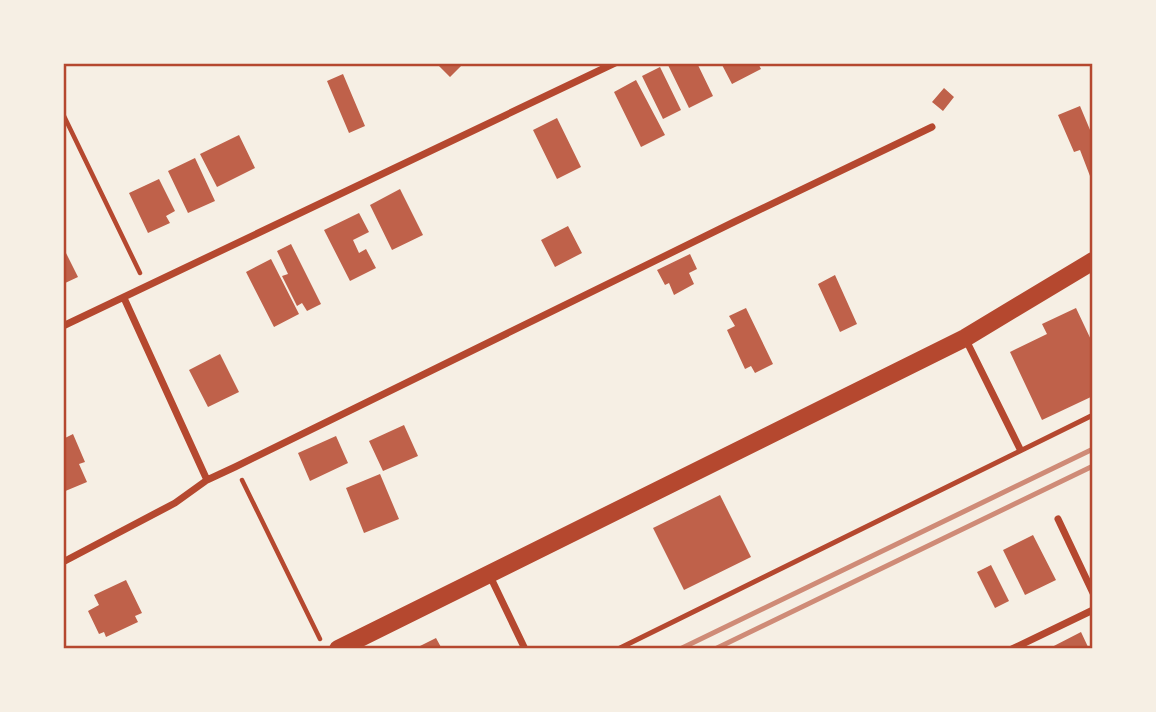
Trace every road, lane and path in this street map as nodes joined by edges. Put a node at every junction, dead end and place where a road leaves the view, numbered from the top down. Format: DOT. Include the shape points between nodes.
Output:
graph roads {
  1 [pos="615,63"];
  2 [pos="63,114"];
  3 [pos="932,127"];
  4 [pos="1093,261"];
  5 [pos="147,287"];
  6 [pos="124,298"];
  7 [pos="63,326"];
  8 [pos="965,338"];
  9 [pos="1093,415"];
  10 [pos="1020,449"];
  11 [pos="235,467"];
  12 [pos="208,480"];
  13 [pos="1058,519"];
  14 [pos="63,562"];
  15 [pos="489,573"];
  16 [pos="1093,593"];
  17 [pos="1093,610"];
  18 [pos="325,649"];
  19 [pos="338,649"];
  20 [pos="525,649"];
  21 [pos="618,649"];
  22 [pos="1012,649"];
  1 -- 5 [label="street"];
  2 -- 5 [label="path"];
  3 -- 11 [label="street"];
  4 -- 8 [label="main road"];
  5 -- 6 [label="street"];
  6 -- 7 [label="street"];
  6 -- 12 [label="street"];
  8 -- 10 [label="street"];
  8 -- 15 [label="main road"];
  9 -- 10 [label="lane"];
  10 -- 21 [label="lane"];
  11 -- 12 [label="street"];
  11 -- 18 [label="path"];
  12 -- 14 [label="street" via="175,503"];
  13 -- 16 [label="street"];
  15 -- 19 [label="main road"];
  15 -- 20 [label="street"];
  17 -- 22 [label="street"];
}
